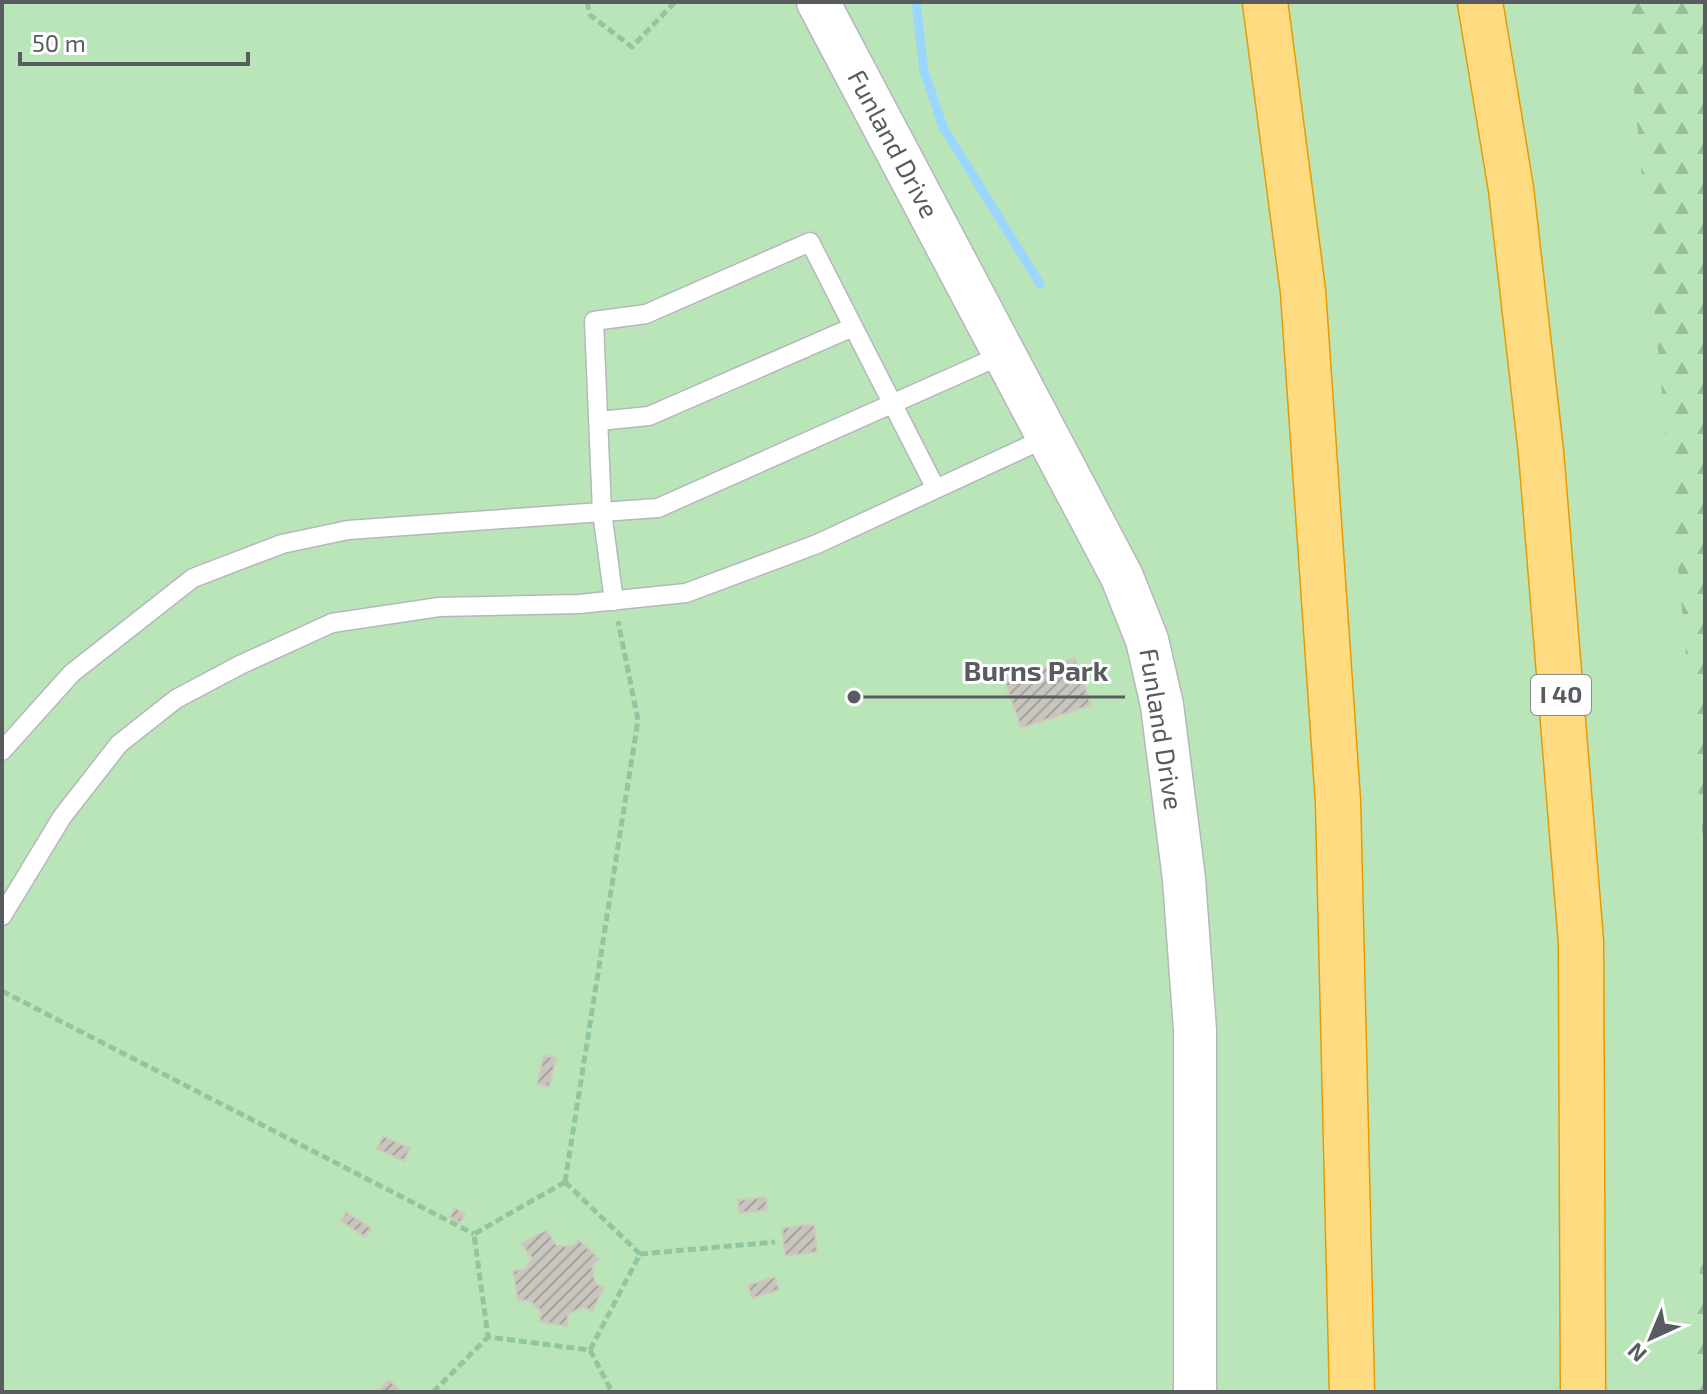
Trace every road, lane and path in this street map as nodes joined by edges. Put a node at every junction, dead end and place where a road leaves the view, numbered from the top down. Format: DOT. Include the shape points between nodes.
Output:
graph roads {
  1 [pos="587,2"];
  2 [pos="675,2"];
  3 [pos="818,2"];
  4 [pos="1265,2"];
  5 [pos="1480,2"];
  6 [pos="853,327"];
  7 [pos="1004,354"];
  8 [pos="893,404"];
  9 [pos="599,421"];
  10 [pos="1048,437"];
  11 [pos="936,489"];
  12 [pos="602,512"];
  13 [pos="614,601"];
  14 [pos="2,751"];
  15 [pos="2,916"];
  16 [pos="2,991"];
  17 [pos="565,1182"];
  18 [pos="474,1234"];
  19 [pos="775,1242"];
  20 [pos="640,1254"];
  21 [pos="488,1337"];
  22 [pos="590,1350"];
  23 [pos="433,1392"];
  24 [pos="612,1392"];
  25 [pos="1195,1392"];
  26 [pos="1352,1392"];
  27 [pos="1583,1392"];
  1 -- 2 [label="path" via="590,15 632,47"];
  3 -- 7 [label="street, Funland Drive"];
  4 -- 26 [label="highway" via="1303,291 1338,802"];
  5 -- 27 [label="highway, I 40" via="1511,189 1541,452 1581,942"];
  6 -- 8 [label="lane"];
  6 -- 9 [label="lane" via="649,416"];
  6 -- 9 [label="lane" via="810,242 646,314 594,321"];
  7 -- 8 [label="lane"];
  7 -- 10 [label="street, Funland Drive"];
  8 -- 11 [label="lane"];
  8 -- 12 [label="lane" via="658,508"];
  9 -- 12 [label="lane"];
  10 -- 11 [label="lane"];
  10 -- 25 [label="street, Funland Drive" via="1122,577 1147,640 1162,705 1184,879 1195,1030"];
  11 -- 13 [label="lane" via="817,544 686,593"];
  12 -- 13 [label="lane"];
  12 -- 14 [label="lane" via="348,530 282,544 193,578 72,673"];
  13 -- 15 [label="lane" via="439,607 332,623 240,665 176,699 119,744 62,817"];
  13 -- 17 [label="path" via="638,720"];
  16 -- 18 [label="path"];
  17 -- 18 [label="path"];
  17 -- 20 [label="path"];
  18 -- 21 [label="path"];
  19 -- 20 [label="path"];
  20 -- 22 [label="path"];
  21 -- 22 [label="path"];
  21 -- 23 [label="path"];
  22 -- 24 [label="path"];
}
